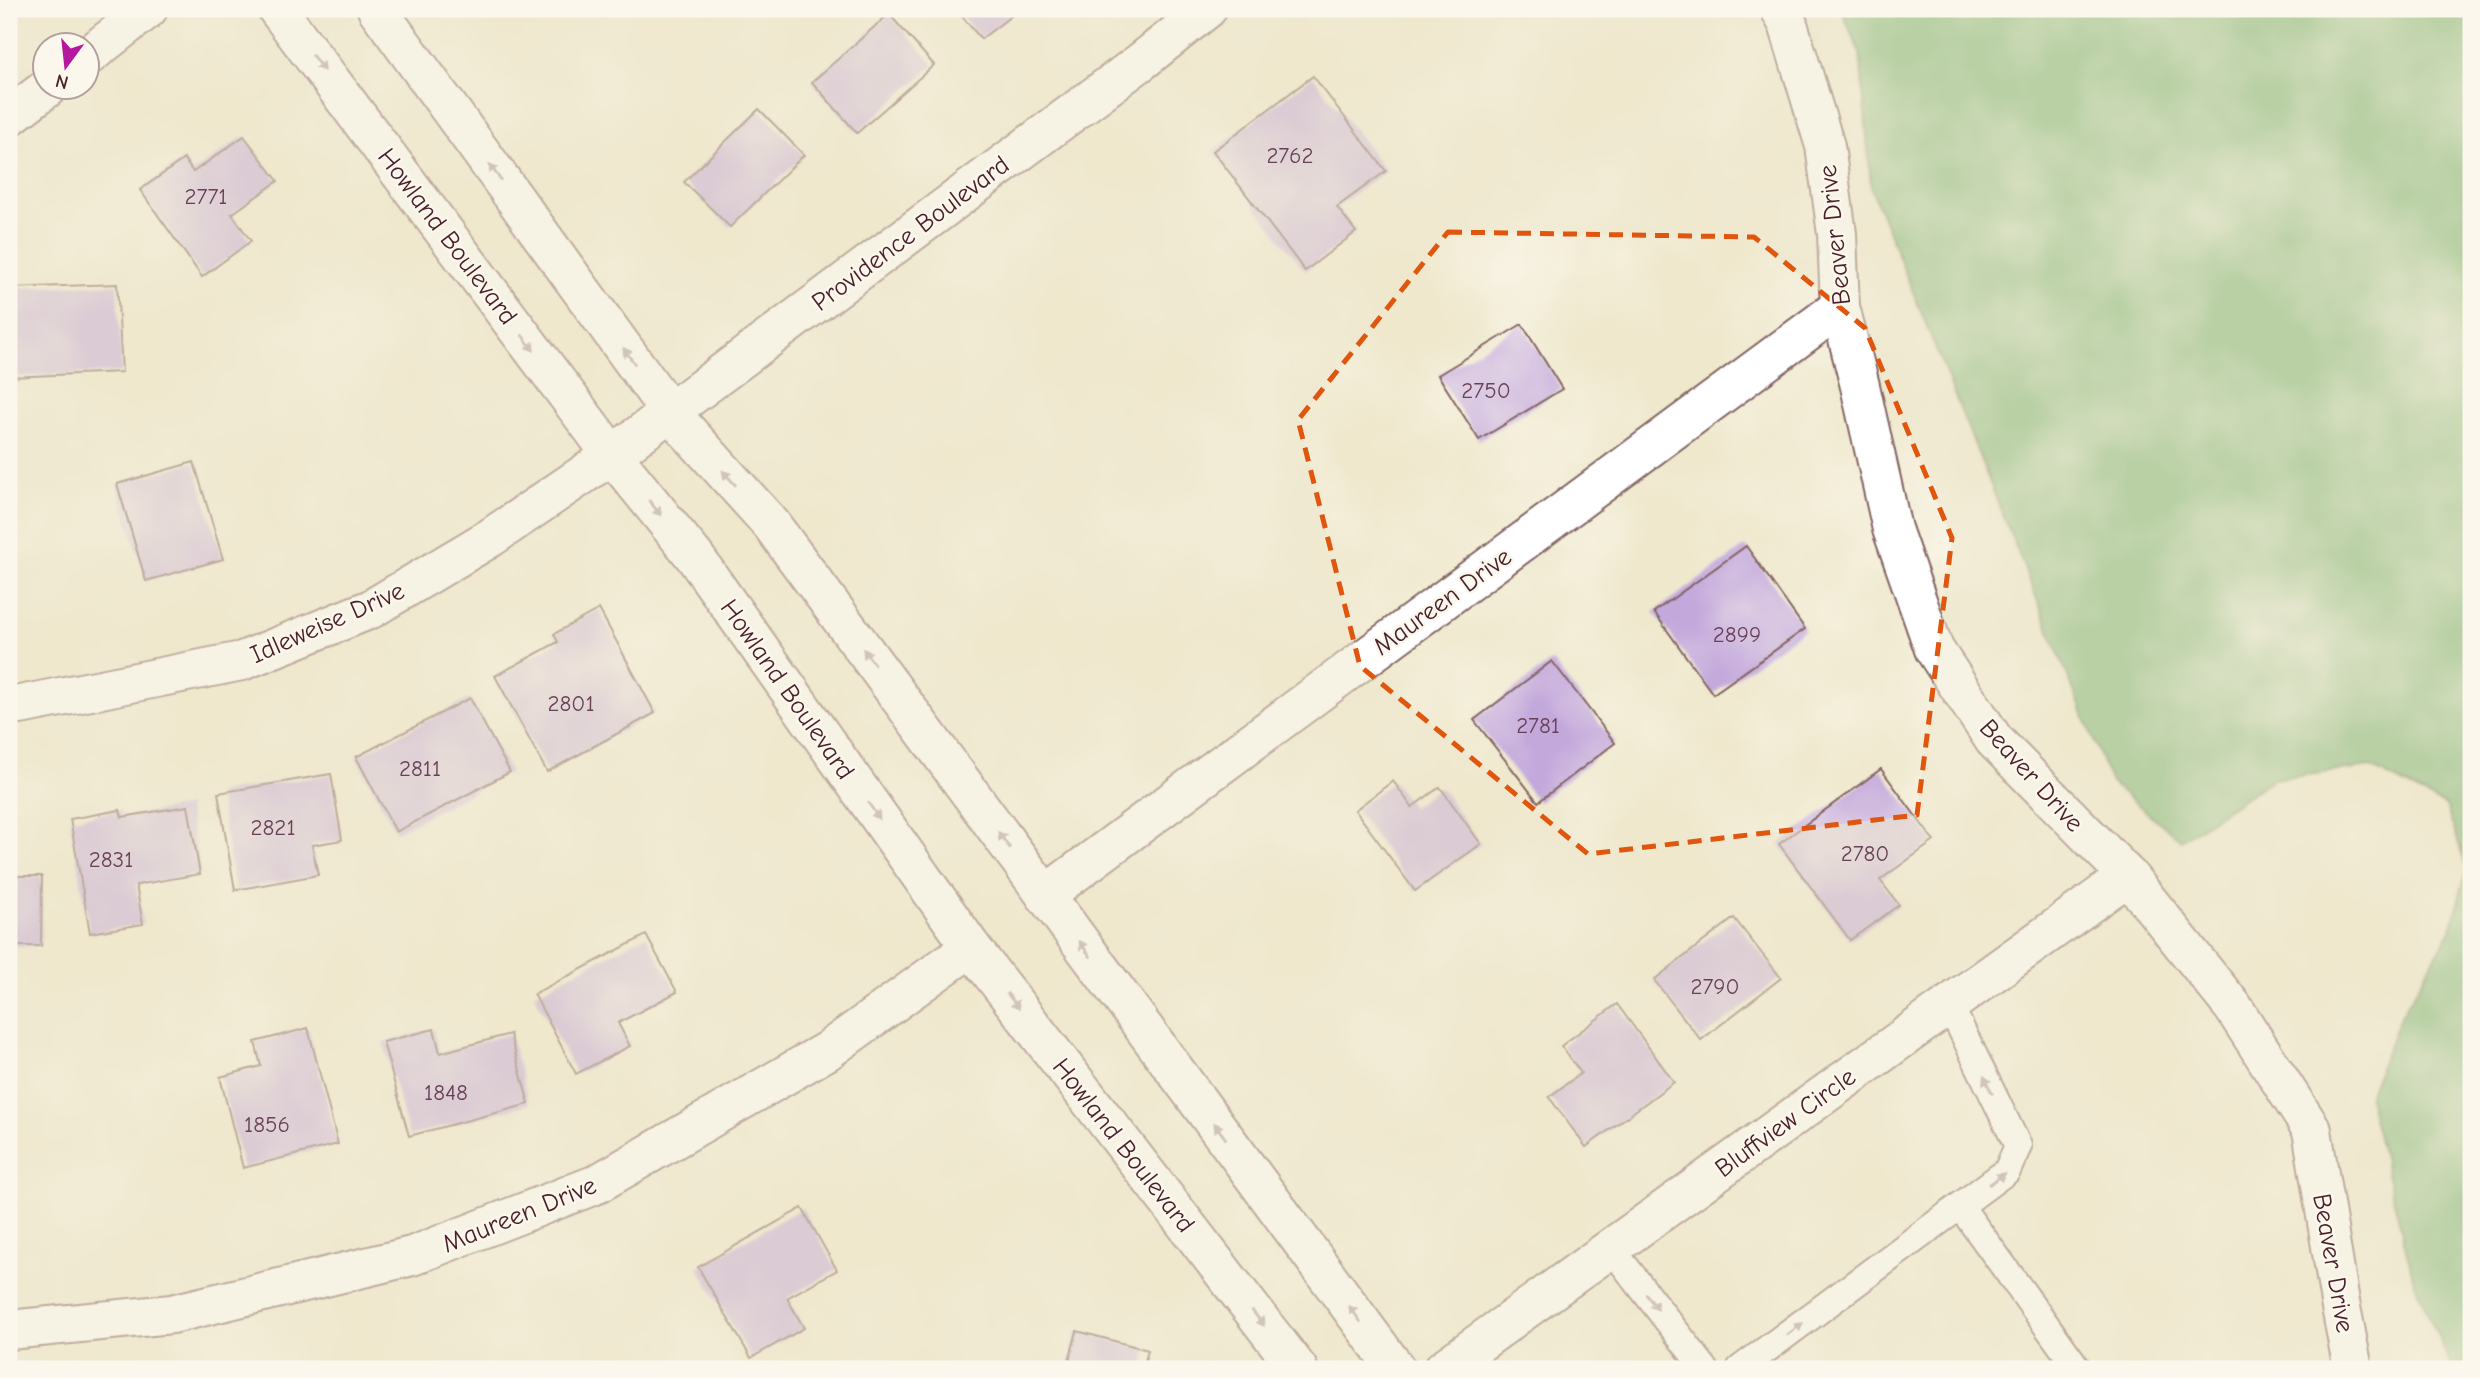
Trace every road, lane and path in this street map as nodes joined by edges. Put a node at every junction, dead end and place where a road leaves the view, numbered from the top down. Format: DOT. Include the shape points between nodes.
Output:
graph roads {
  1 [pos="148,9"];
  2 [pos="277,9"];
  3 [pos="377,9"];
  4 [pos="1207,9"];
  5 [pos="1780,9"];
  6 [pos="102,45"];
  7 [pos="32,99"];
  8 [pos="9,117"];
  9 [pos="1840,307"];
  10 [pos="669,411"];
  11 [pos="612,455"];
  12 [pos="9,705"];
  13 [pos="2128,876"];
  14 [pos="1045,895"];
  15 [pos="971,947"];
  16 [pos="1949,1004"];
  17 [pos="1960,1206"];
  18 [pos="1611,1248"];
  19 [pos="9,1330"];
  20 [pos="1298,1369"];
  21 [pos="1396,1369"];
  22 [pos="1443,1369"];
  23 [pos="1704,1369"];
  24 [pos="1740,1369"];
  25 [pos="2078,1369"];
  26 [pos="2353,1369"];
  1 -- 6 [label="street"];
  2 -- 11 [label="street, Howland Boulevard, one-way"];
  10 -- 3 [label="street, one-way"];
  4 -- 10 [label="street, Providence Boulevard"];
  5 -- 9 [label="street, Beaver Drive" via="1825,146 1837,234"];
  7 -- 8 [label="street"];
  9 -- 13 [label="street, Beaver Drive" via="1892,529 1934,649 1994,740"];
  9 -- 14 [label="street, Maureen Drive"];
  10 -- 11 [label="street, Providence Boulevard"];
  14 -- 10 [label="street, one-way" via="771,524"];
  11 -- 12 [label="street, Idleweise Drive" via="490,538 371,609 242,661"];
  11 -- 15 [label="street, Howland Boulevard, one-way" via="695,557"];
  13 -- 16 [label="street, Bluffview Circle"];
  13 -- 26 [label="street, Beaver Drive" via="2233,1007 2312,1130"];
  21 -- 14 [label="street, one-way"];
  15 -- 19 [label="street, Maureen Drive" via="827,1051 597,1184 572,1194 412,1256 172,1314"];
  15 -- 20 [label="street, Howland Boulevard, one-way"];
  17 -- 16 [label="lane, one-way" via="2007,1171 2018,1146"];
  16 -- 18 [label="street, Bluffview Circle"];
  24 -- 17 [label="lane, one-way"];
  17 -- 25 [label="lane"];
  18 -- 22 [label="street, Bluffview Circle"];
  18 -- 23 [label="lane, one-way"];
}
